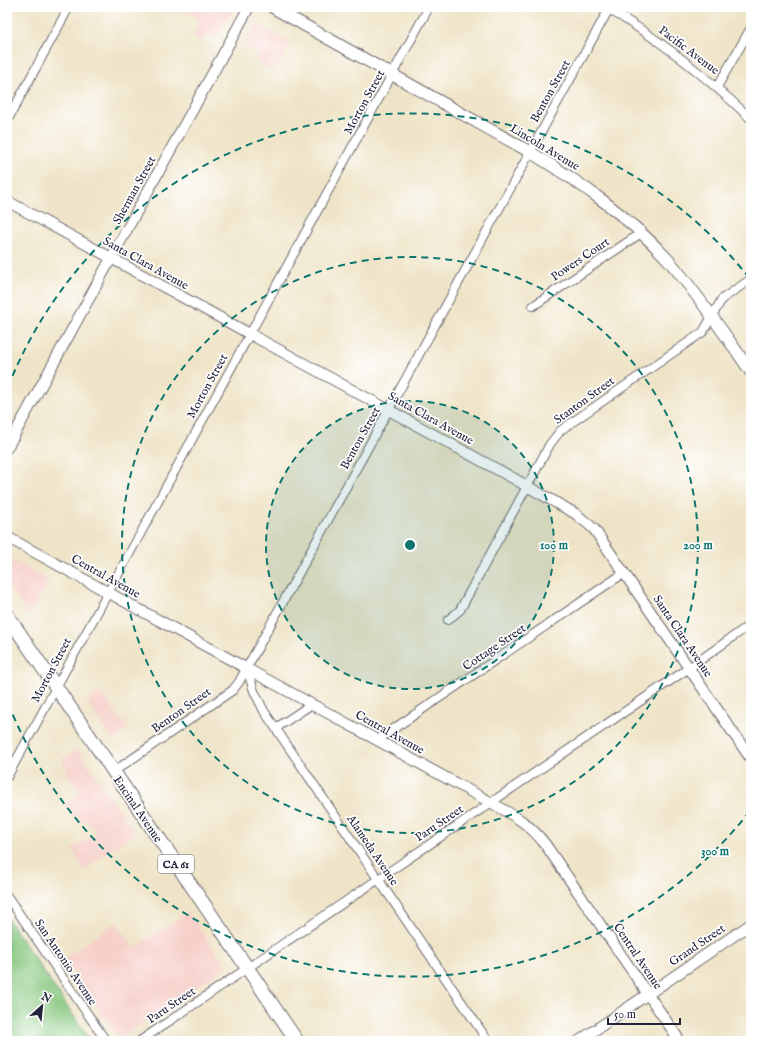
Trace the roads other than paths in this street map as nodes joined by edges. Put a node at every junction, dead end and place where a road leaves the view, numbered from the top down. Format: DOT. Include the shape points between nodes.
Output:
graph roads {
  1 [pos="69,7"];
  2 [pos="249,7"];
  3 [pos="272,7"];
  4 [pos="429,7"];
  5 [pos="608,8"];
  6 [pos="751,28"];
  7 [pos="393,74"];
  8 [pos="717,87"];
  9 [pos="751,119"];
  10 [pos="7,121"];
  11 [pos="530,152"];
  12 [pos="7,201"];
  13 [pos="641,233"];
  14 [pos="111,258"];
  15 [pos="751,279"];
  16 [pos="533,306"];
  17 [pos="713,316"];
  18 [pos="250,334"];
  19 [pos="751,372"];
  20 [pos="389,410"];
  21 [pos="7,448"];
  22 [pos="527,486"];
  23 [pos="7,537"];
  24 [pos="624,573"];
  25 [pos="108,592"];
  26 [pos="7,616"];
  27 [pos="448,620"];
  28 [pos="751,624"];
  29 [pos="247,668"];
  30 [pos="689,668"];
  31 [pos="56,687"];
  32 [pos="312,704"];
  33 [pos="276,728"];
  34 [pos="377,740"];
  35 [pos="751,759"];
  36 [pos="113,772"];
  37 [pos="7,777"];
  38 [pos="490,802"];
  39 [pos="377,878"];
  40 [pos="7,896"];
  41 [pos="751,924"];
  42 [pos="247,968"];
  43 [pos="648,994"];
  44 [pos="106,1041"];
  45 [pos="140,1041"];
  46 [pos="297,1041"];
  47 [pos="488,1041"];
  48 [pos="578,1041"];
  49 [pos="680,1041"];
  1 -- 10 [label="street"];
  2 -- 14 [label="street, Sherman Street"];
  3 -- 7 [label="main road, Lincoln Avenue"];
  4 -- 7 [label="street, Morton Street"];
  5 -- 8 [label="street, Pacific Avenue" via="672,50"];
  5 -- 11 [label="street, Benton Street"];
  6 -- 8 [label="street"];
  7 -- 11 [label="main road, Lincoln Avenue"];
  7 -- 18 [label="street, Morton Street"];
  8 -- 9 [label="street, Pacific Avenue"];
  11 -- 13 [label="main road, Lincoln Avenue" via="588,190"];
  11 -- 20 [label="street, Benton Street"];
  12 -- 14 [label="street, Santa Clara Avenue"];
  13 -- 16 [label="street, Powers Court"];
  13 -- 17 [label="main road, Lincoln Avenue" via="669,262"];
  14 -- 18 [label="street, Santa Clara Avenue"];
  14 -- 21 [label="street, Sherman Street"];
  15 -- 17 [label="street, Stanton Street" via="722,299"];
  17 -- 19 [label="main road, Lincoln Avenue"];
  17 -- 22 [label="street, Stanton Street" via="703,332 561,430 550,444"];
  18 -- 20 [label="street, Santa Clara Avenue"];
  18 -- 25 [label="street, Morton Street"];
  20 -- 22 [label="street, Santa Clara Avenue"];
  20 -- 29 [label="street, Benton Street"];
  22 -- 24 [label="street, Santa Clara Avenue" via="586,521"];
  22 -- 27 [label="street, Stanton Street" via="460,610"];
  23 -- 25 [label="street, Central Avenue"];
  24 -- 30 [label="street, Santa Clara Avenue"];
  24 -- 34 [label="street, Cottage Street"];
  25 -- 29 [label="street, Central Avenue"];
  25 -- 31 [label="street, Morton Street"];
  26 -- 31 [label="main road, Encinal Avenue / CA 61"];
  28 -- 30 [label="street, Paru Street"];
  29 -- 32 [label="street, Central Avenue"];
  29 -- 33 [label="street, Alameda Avenue" via="254,691"];
  29 -- 36 [label="street, Benton Street" via="232,690"];
  30 -- 35 [label="street, Santa Clara Avenue"];
  30 -- 38 [label="street, Paru Street"];
  31 -- 36 [label="main road, Encinal Avenue / CA 61"];
  31 -- 37 [label="street, Morton Street"];
  32 -- 33 [label="street"];
  32 -- 34 [label="street, Central Avenue"];
  33 -- 39 [label="street, Alameda Avenue"];
  34 -- 38 [label="street, Central Avenue"];
  36 -- 42 [label="main road, Encinal Avenue / CA 61"];
  38 -- 39 [label="street, Paru Street"];
  38 -- 43 [label="street, Central Avenue" via="536,832"];
  39 -- 42 [label="street, Paru Street"];
  39 -- 47 [label="street, Alameda Avenue"];
  40 -- 44 [label="street, San Antonio Avenue"];
  41 -- 43 [label="street, Grand Street"];
  42 -- 45 [label="street, Paru Street"];
  42 -- 46 [label="main road, Encinal Avenue / CA 61"];
  43 -- 48 [label="street, Grand Street"];
  43 -- 49 [label="street, Central Avenue"];
}
